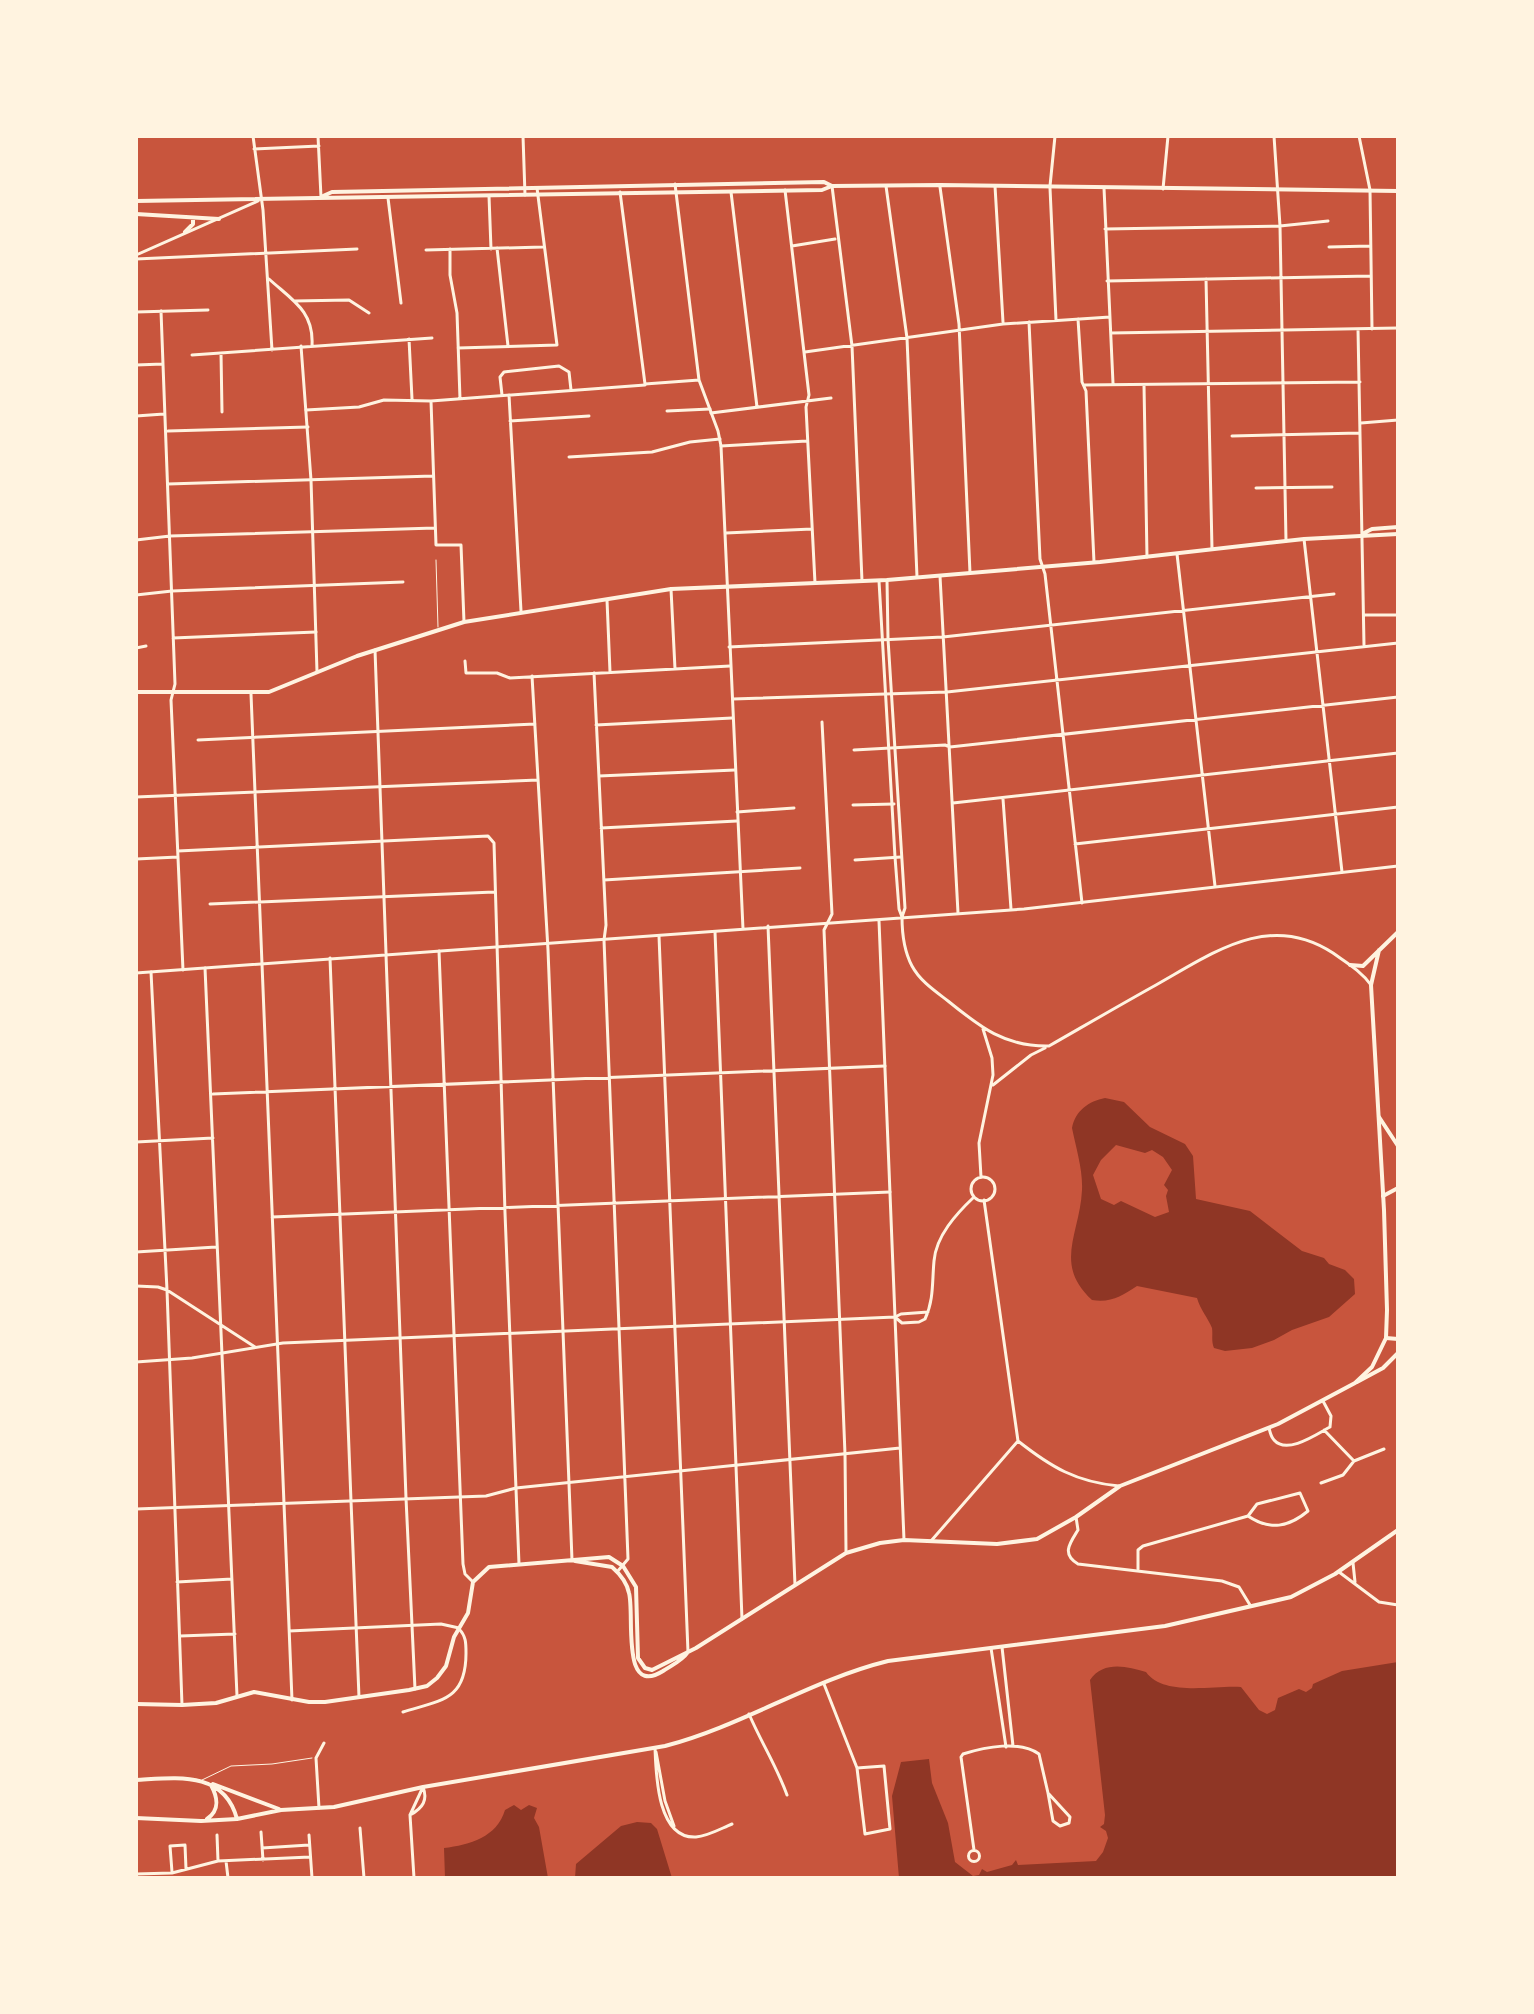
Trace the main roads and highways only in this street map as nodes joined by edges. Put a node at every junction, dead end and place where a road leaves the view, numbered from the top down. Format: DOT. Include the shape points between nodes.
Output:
graph roads {
  1 [pos="832,186"];
  2 [pos="1398,191"];
  3 [pos="321,197"];
  4 [pos="136,201"];
  5 [pos="136,214"];
  6 [pos="193,218"];
  7 [pos="219,219"];
  8 [pos="185,232"];
  9 [pos="1398,527"];
  10 [pos="1362,534"];
  11 [pos="1398,534"];
  12 [pos="136,692"];
  13 [pos="1398,932"];
  14 [pos="1379,950"];
  15 [pos="1350,965"];
  16 [pos="1379,1117"];
  17 [pos="1398,1146"];
  18 [pos="1398,1188"];
  19 [pos="1383,1196"];
  20 [pos="1386,1338"];
  21 [pos="1398,1339"];
  22 [pos="1398,1353"];
  23 [pos="1355,1383"];
  24 [pos="1398,1530"];
  25 [pos="572,1561"];
  26 [pos="688,1652"];
  27 [pos="136,1704"];
  28 [pos="136,1780"];
  29 [pos="210,1783"];
  30 [pos="281,1810"];
  31 [pos="136,1818"];
  32 [pos="237,1819"];
  33 [pos="201,1821"];
  1 -- 2 [label="main road"];
  1 -- 3 [label="main road"];
  1 -- 3 [label="main road" via="524,186 332,192"];
  3 -- 4 [label="main road"];
  5 -- 6 [label="main road"];
  6 -- 7 [label="main road"];
  6 -- 8 [label="main road"];
  9 -- 10 [label="main road"];
  10 -- 11 [label="main road"];
  10 -- 12 [label="main road" via="879,581 671,589 464,622 269,692"];
  13 -- 14 [label="main road"];
  14 -- 15 [label="main road" via="1363,966"];
  14 -- 16 [label="main road" via="1371,985"];
  16 -- 17 [label="main road"];
  16 -- 19 [label="main road"];
  18 -- 19 [label="main road"];
  19 -- 20 [label="main road"];
  20 -- 21 [label="main road"];
  20 -- 23 [label="main road" via="1372,1367"];
  22 -- 23 [label="main road"];
  23 -- 26 [label="main road" via="1269,1428 1120,1486 1044,1536 1025,1542 904,1540 846,1553"];
  24 -- 30 [label="main road" via="1339,1572 1291,1597 1165,1626 888,1661 682,1742 353,1804"];
  25 -- 26 [label="main road" via="609,1557 623,1566 636,1587 642,1665 656,1669"];
  25 -- 26 [label="main road" via="606,1565 629,1590 632,1656 643,1675 653,1676"];
  25 -- 27 [label="main road" via="489,1567 473,1582 468,1613 446,1666 427,1686 325,1702 262,1693 216,1703"];
  28 -- 29 [label="main road"];
  29 -- 30 [label="main road"];
  29 -- 32 [label="main road" via="226,1796"];
  29 -- 33 [label="main road" via="217,1804 210,1818"];
  30 -- 32 [label="main road"];
  31 -- 33 [label="main road"];
  32 -- 33 [label="main road"];
}
